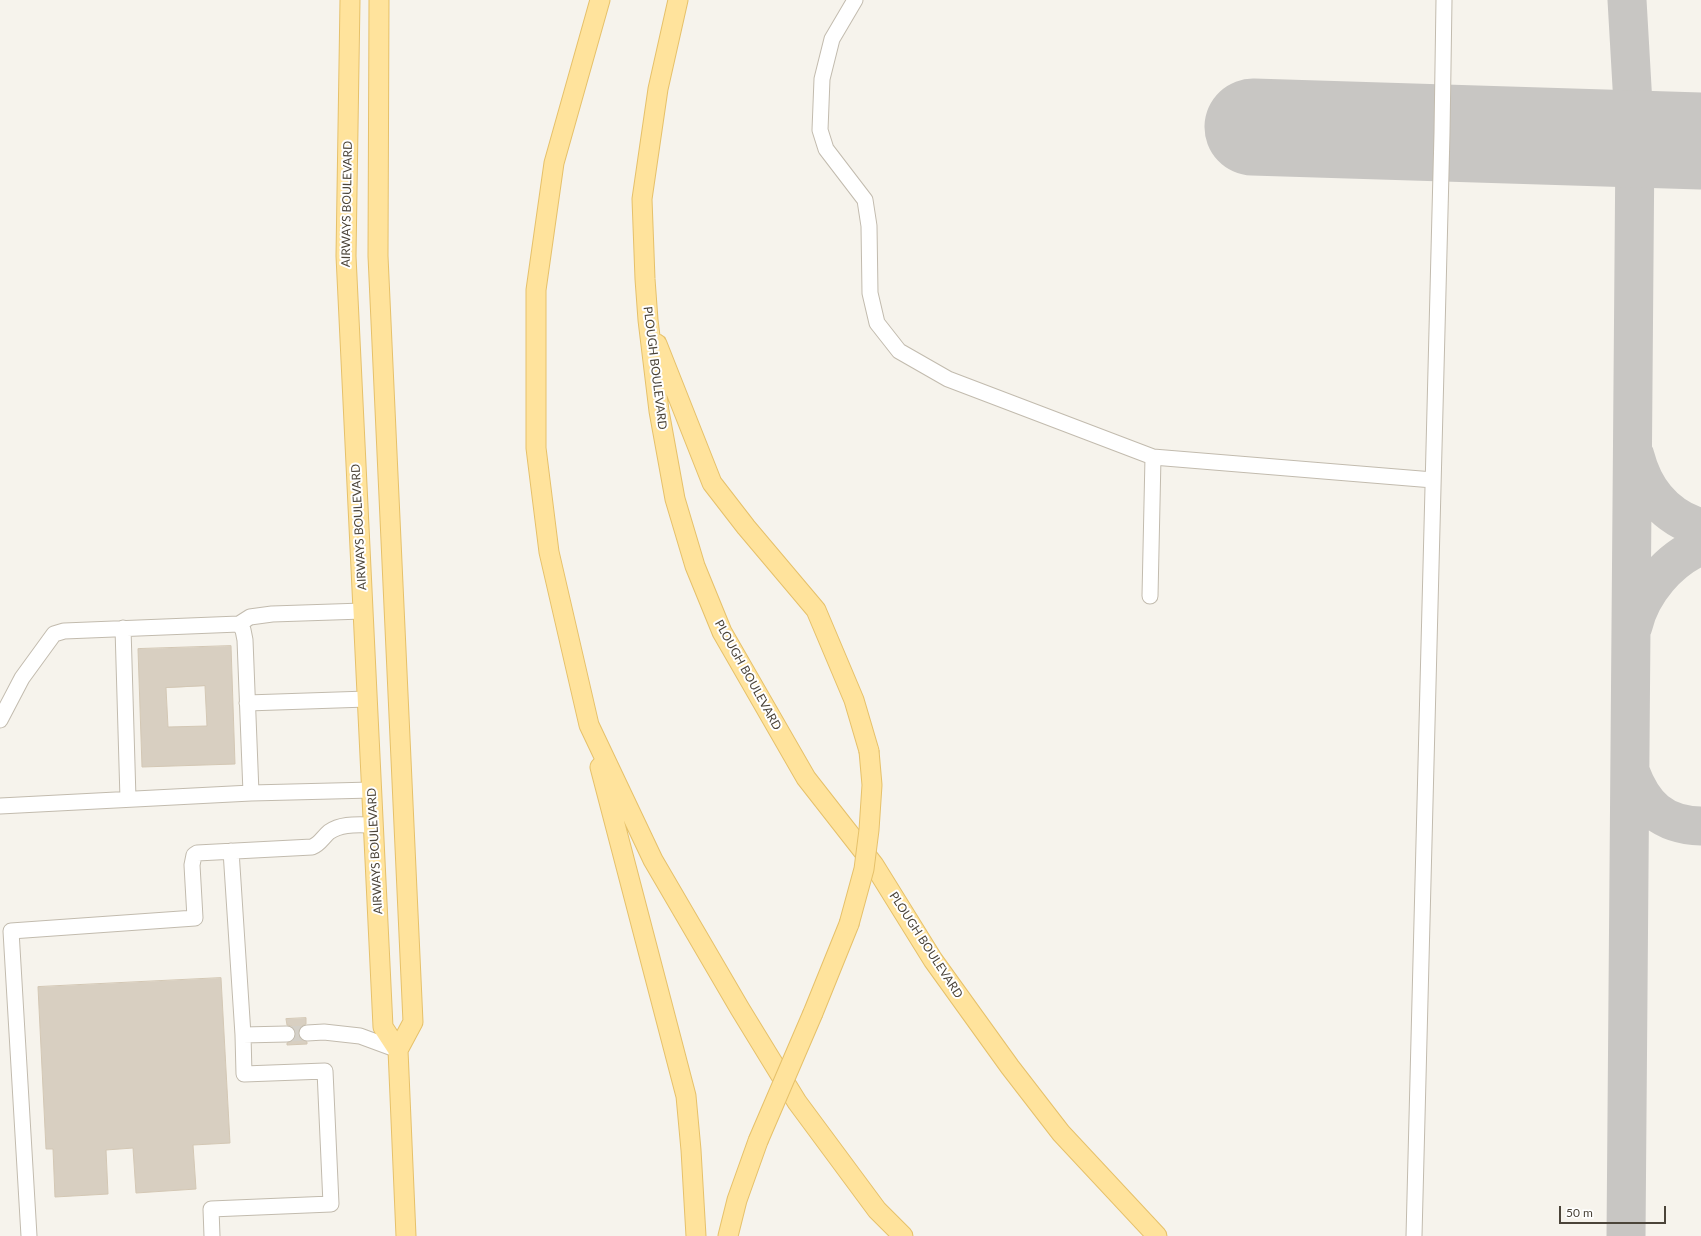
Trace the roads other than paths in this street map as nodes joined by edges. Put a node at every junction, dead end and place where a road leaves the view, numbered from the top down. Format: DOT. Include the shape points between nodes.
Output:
graph roads {
  1 [pos="350,0"];
  2 [pos="379,0"];
  3 [pos="600,0"];
  4 [pos="678,0"];
  5 [pos="855,0"];
  6 [pos="1444,0"];
  7 [pos="648,320"];
  8 [pos="1153,457"];
  9 [pos="1433,480"];
  10 [pos="1150,596"];
  11 [pos="363,610"];
  12 [pos="239,624"];
  13 [pos="123,628"];
  14 [pos="367,699"];
  15 [pos="247,703"];
  16 [pos="0,720"];
  17 [pos="589,725"];
  18 [pos="372,790"];
  19 [pos="251,793"];
  20 [pos="128,799"];
  21 [pos="0,806"];
  22 [pos="373,825"];
  23 [pos="231,851"];
  24 [pos="307,1033"];
  25 [pos="287,1034"];
  26 [pos="243,1035"];
  27 [pos="398,1050"];
  28 [pos="695,1230"];
  29 [pos="29,1236"];
  30 [pos="212,1236"];
  31 [pos="406,1236"];
  32 [pos="728,1236"];
  33 [pos="903,1236"];
  34 [pos="1157,1236"];
  35 [pos="1414,1236"];
  1 -- 11 [label="main road, AIRWAYS BOULEVARD" via="346,256"];
  2 -- 27 [label="main road" via="378,256 413,1022"];
  3 -- 17 [label="main road" via="554,163 536,290 536,448 549,552"];
  4 -- 7 [label="main road, PLOUGH BOULEVARD" via="658,89 642,199"];
  5 -- 8 [label="lane" via="832,38 822,79 820,130 826,149 865,200 869,226 870,293 876,323 899,351 948,379"];
  6 -- 9 [label="lane"];
  7 -- 32 [label="main road, bridge" via="712,483 816,610 854,700 869,751 872,785 864,869 849,924 758,1141 737,1200"];
  7 -- 34 [label="main road, PLOUGH BOULEVARD" via="658,411 675,499 695,566 722,632 806,778 874,866 933,960 1010,1067 1061,1133"];
  8 -- 9 [label="lane"];
  8 -- 10 [label="lane"];
  9 -- 35 [label="lane"];
  11 -- 12 [label="lane" via="272,614 250,617"];
  11 -- 14 [label="main road, AIRWAYS BOULEVARD"];
  12 -- 13 [label="lane"];
  12 -- 15 [label="lane" via="243,630"];
  13 -- 16 [label="lane" via="64,630 54,634 22,678"];
  13 -- 20 [label="lane"];
  14 -- 15 [label="lane"];
  14 -- 18 [label="main road, AIRWAYS BOULEVARD"];
  15 -- 19 [label="lane"];
  17 -- 28 [label="main road" via="686,1096"];
  17 -- 33 [label="main road" via="653,860 797,1102 877,1210"];
  18 -- 19 [label="lane"];
  18 -- 22 [label="main road, AIRWAYS BOULEVARD"];
  19 -- 20 [label="lane"];
  20 -- 21 [label="lane"];
  22 -- 23 [label="lane" via="348,825 337,828 312,847"];
  22 -- 27 [label="main road, AIRWAYS BOULEVARD" via="383,1027"];
  23 -- 26 [label="lane"];
  23 -- 29 [label="lane" via="194,856 192,866 195,918 11,931"];
  24 -- 27 [label="lane" via="360,1036"];
  25 -- 26 [label="lane"];
  26 -- 30 [label="lane" via="244,1074 325,1071 331,1204 212,1209"];
  27 -- 31 [label="main road"];
}
